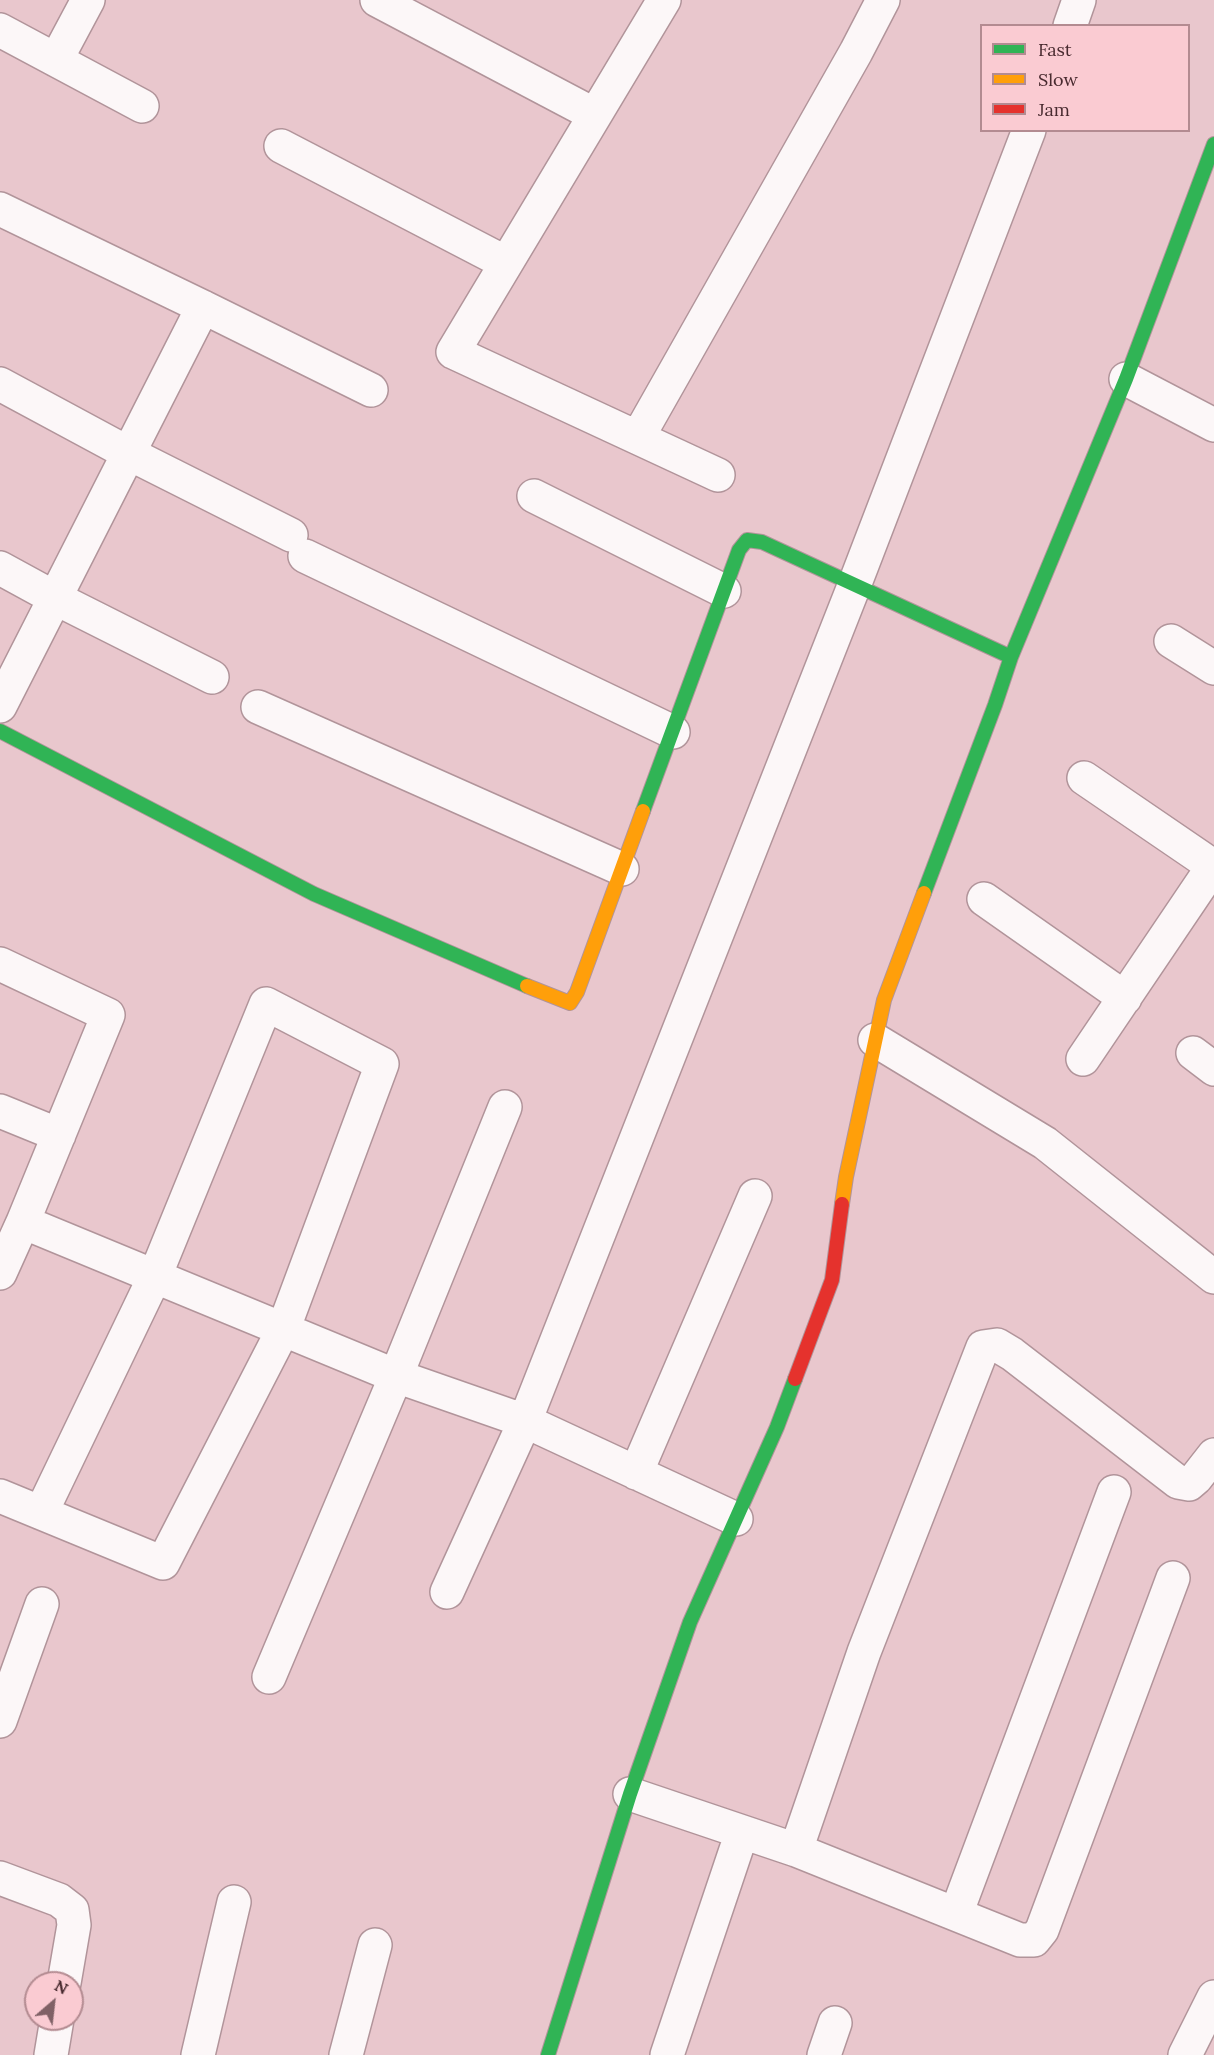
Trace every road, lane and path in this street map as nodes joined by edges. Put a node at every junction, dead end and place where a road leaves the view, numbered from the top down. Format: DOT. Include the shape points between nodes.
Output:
graph roads {
  1 [pos="88,0"];
  2 [pos="377,0"];
  3 [pos="664,0"];
  4 [pos="883,0"];
  5 [pos="1079,0"];
  6 [pos="1071,24"];
  7 [pos="0,30"];
  8 [pos="56,60"];
  9 [pos="142,106"];
  10 [pos="595,114"];
  11 [pos="1028,132"];
  12 [pos="281,146"];
  13 [pos="1213,151"];
  14 [pos="0,209"];
  15 [pos="506,263"];
  16 [pos="203,307"];
  17 [pos="1126,379"];
  18 [pos="0,384"];
  19 [pos="371,390"];
  20 [pos="1214,425"];
  21 [pos="638,437"];
  22 [pos="128,453"];
  23 [pos="718,475"];
  24 [pos="534,496"];
  25 [pos="0,568"];
  26 [pos="854,586"];
  27 [pos="724,591"];
  28 [pos="55,598"];
  29 [pos="1171,641"];
  30 [pos="1011,657"];
  31 [pos="1214,668"];
  32 [pos="212,677"];
  33 [pos="0,706"];
  34 [pos="258,707"];
  35 [pos="0,731"];
  36 [pos="673,732"];
  37 [pos="1084,778"];
  38 [pos="1214,866"];
  39 [pos="622,869"];
  40 [pos="984,899"];
  41 [pos="0,964"];
  42 [pos="1125,998"];
  43 [pos="875,1040"];
  44 [pos="1083,1059"];
  45 [pos="505,1107"];
  46 [pos="0,1111"];
  47 [pos="59,1135"];
  48 [pos="755,1196"];
  49 [pos="23,1222"];
  50 [pos="0,1273"];
  51 [pos="155,1276"];
  52 [pos="1214,1277"];
  53 [pos="283,1330"];
  54 [pos="396,1376"];
  55 [pos="525,1421"];
  56 [pos="1214,1455"];
  57 [pos="636,1473"];
  58 [pos="1114,1492"];
  59 [pos="0,1496"];
  60 [pos="41,1513"];
  61 [pos="736,1519"];
  62 [pos="1173,1578"];
  63 [pos="447,1592"];
  64 [pos="42,1604"];
  65 [pos="269,1677"];
  66 [pos="0,1721"];
  67 [pos="630,1794"];
  68 [pos="742,1832"];
  69 [pos="796,1850"];
  70 [pos="0,1878"];
  71 [pos="234,1902"];
  72 [pos="957,1914"];
  73 [pos="375,1945"];
  74 [pos="66,1971"];
  75 [pos="1214,1997"];
  76 [pos="835,2023"];
  77 [pos="55,2031"];
  78 [pos="51,2055"];
  79 [pos="198,2055"];
  80 [pos="346,2055"];
  81 [pos="548,2055"];
  82 [pos="667,2055"];
  83 [pos="824,2055"];
  84 [pos="1185,2055"];
  1 -- 8 [label="street"];
  2 -- 10 [label="street"];
  3 -- 10 [label="street"];
  4 -- 21 [label="street"];
  5 -- 6 [label="street"];
  7 -- 8 [label="street"];
  8 -- 9 [label="street"];
  10 -- 15 [label="street"];
  11 -- 26 [label="street"];
  12 -- 15 [label="street"];
  13 -- 17 [label="street"];
  14 -- 16 [label="street"];
  15 -- 21 [label="street" via="453,352"];
  16 -- 19 [label="street"];
  16 -- 22 [label="street"];
  17 -- 20 [label="street"];
  17 -- 30 [label="street"];
  18 -- 22 [label="street"];
  21 -- 23 [label="street"];
  22 -- 28 [label="street"];
  22 -- 36 [label="street" via="298,545"];
  24 -- 27 [label="street"];
  25 -- 28 [label="street"];
  26 -- 27 [label="street" via="762,542 747,540 739,550"];
  26 -- 30 [label="street"];
  26 -- 55 [label="street"];
  27 -- 36 [label="street"];
  28 -- 32 [label="street"];
  28 -- 33 [label="street"];
  29 -- 31 [label="street"];
  30 -- 43 [label="street" via="884,1000"];
  34 -- 39 [label="street"];
  35 -- 39 [label="street" via="314,894 570,1003"];
  36 -- 39 [label="street"];
  37 -- 38 [label="street"];
  38 -- 42 [label="street"];
  40 -- 42 [label="street"];
  41 -- 47 [label="street" via="108,1015"];
  42 -- 44 [label="street"];
  43 -- 52 [label="street" via="1045,1143"];
  43 -- 61 [label="street" via="846,1177 832,1280 777,1427"];
  45 -- 54 [label="street"];
  46 -- 47 [label="street"];
  47 -- 49 [label="street"];
  48 -- 57 [label="street"];
  49 -- 50 [label="street"];
  49 -- 51 [label="street"];
  51 -- 53 [label="street"];
  51 -- 53 [label="street" via="266,1004 382,1064"];
  51 -- 60 [label="street"];
  53 -- 54 [label="street"];
  53 -- 60 [label="street" via="163,1563"];
  54 -- 55 [label="street"];
  54 -- 65 [label="street"];
  55 -- 57 [label="street"];
  55 -- 63 [label="street"];
  56 -- 69 [label="street" via="1189,1484 1178,1482 1012,1354 997,1345 982,1347 864,1652"];
  57 -- 61 [label="street"];
  58 -- 72 [label="street"];
  59 -- 60 [label="street"];
  61 -- 67 [label="street" via="690,1622"];
  62 -- 72 [label="street" via="1042,1930 1034,1940 1020,1941"];
  64 -- 66 [label="street"];
  67 -- 68 [label="street"];
  67 -- 81 [label="street"];
  68 -- 69 [label="street"];
  68 -- 82 [label="street"];
  69 -- 72 [label="street"];
  70 -- 74 [label="street" via="59,1900 72,1910 74,1924"];
  71 -- 79 [label="street"];
  73 -- 80 [label="street"];
  75 -- 84 [label="street"];
  76 -- 83 [label="street"];
  77 -- 78 [label="street"];
}
